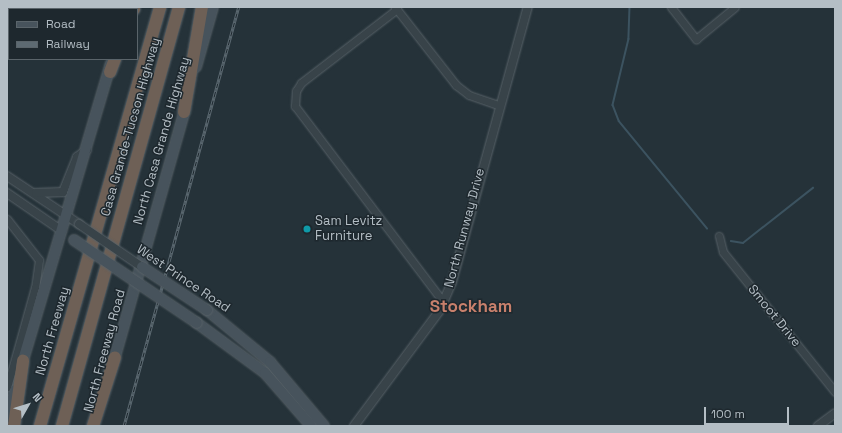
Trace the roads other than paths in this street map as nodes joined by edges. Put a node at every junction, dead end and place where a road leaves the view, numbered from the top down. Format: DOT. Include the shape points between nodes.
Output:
graph roads {
  1 [pos="160,7"];
  2 [pos="179,7"];
  3 [pos="202,7"];
  4 [pos="213,7"];
  5 [pos="528,7"];
  6 [pos="671,7"];
  7 [pos="735,7"];
  8 [pos="396,8"];
  9 [pos="112,60"];
  10 [pos="116,60"];
  11 [pos="110,72"];
  12 [pos="498,105"];
  13 [pos="184,112"];
  14 [pos="86,150"];
  15 [pos="7,176"];
  16 [pos="29,190"];
  17 [pos="7,193"];
  18 [pos="67,216"];
  19 [pos="7,219"];
  20 [pos="62,231"];
  21 [pos="719,236"];
  22 [pos="92,244"];
  23 [pos="142,267"];
  24 [pos="138,282"];
  25 [pos="443,302"];
  26 [pos="115,357"];
  27 [pos="23,361"];
  28 [pos="7,387"];
  29 [pos="835,392"];
  30 [pos="835,413"];
  31 [pos="7,417"];
  32 [pos="14,426"];
  33 [pos="40,426"];
  34 [pos="62,426"];
  35 [pos="93,426"];
  36 [pos="98,426"];
  37 [pos="311,426"];
  38 [pos="324,426"];
  39 [pos="354,426"];
  40 [pos="818,426"];
  1 -- 22 [label="highway, Casa Grande-Tucson Highway"];
  2 -- 34 [label="highway, Casa Grande-Tucson Highway"];
  3 -- 13 [label="highway"];
  4 -- 13 [label="main road, North Casa Grande Highway"];
  5 -- 12 [label="street, North Runway Drive"];
  6 -- 7 [label="street" via="696,39"];
  8 -- 12 [label="street" via="456,85 469,95"];
  8 -- 25 [label="street" via="302,83 294,99 306,124"];
  9 -- 11 [label="main road"];
  10 -- 11 [label="highway"];
  11 -- 14 [label="main road"];
  12 -- 25 [label="street, North Runway Drive" via="452,282"];
  13 -- 23 [label="main road, North Casa Grande Highway"];
  14 -- 16 [label="street" via="77,157 63,192 44,195"];
  14 -- 18 [label="main road"];
  15 -- 16 [label="street, West Prince Road"];
  16 -- 18 [label="street, West Prince Road"];
  17 -- 20 [label="street"];
  18 -- 20 [label="main road"];
  18 -- 23 [label="street, West Prince Road, bridge"];
  19 -- 28 [label="street" via="39,260"];
  20 -- 24 [label="main road, bridge"];
  20 -- 27 [label="main road"];
  21 -- 29 [label="street, Smoot Drive" via="723,252"];
  22 -- 33 [label="highway, North Freeway"];
  23 -- 24 [label="main road, North Casa Grande Highway"];
  23 -- 38 [label="main road, West Prince Road, bridge" via="207,310 270,362"];
  24 -- 26 [label="main road, North Freeway Road"];
  24 -- 37 [label="main road, bridge" via="265,373"];
  25 -- 39 [label="street, North Runway Drive"];
  26 -- 35 [label="highway"];
  26 -- 36 [label="main road, North Freeway Road"];
  27 -- 31 [label="main road"];
  27 -- 32 [label="highway"];
  30 -- 40 [label="street"];
}
